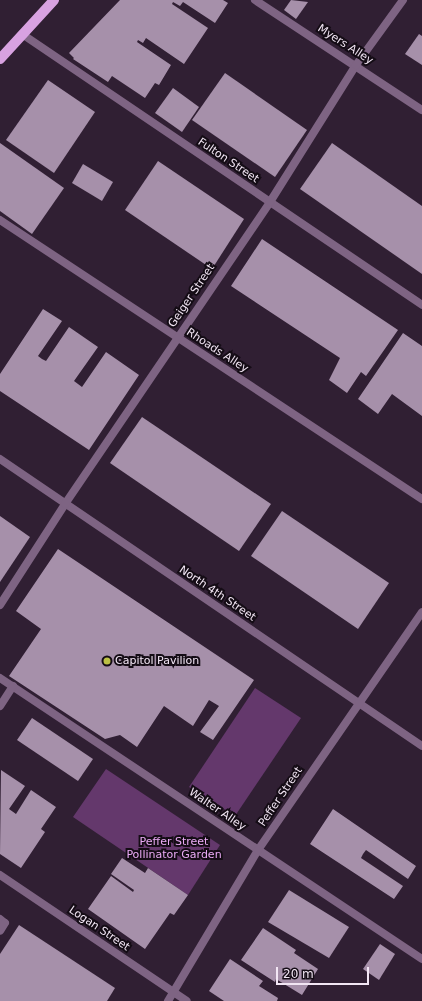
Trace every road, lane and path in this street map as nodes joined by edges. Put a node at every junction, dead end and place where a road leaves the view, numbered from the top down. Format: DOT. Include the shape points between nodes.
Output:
graph roads {
  1 [pos="54,0"];
  2 [pos="255,0"];
  3 [pos="403,0"];
  4 [pos="22,34"];
  5 [pos="0,59"];
  6 [pos="356,65"];
  7 [pos="422,110"];
  8 [pos="270,202"];
  9 [pos="0,220"];
  10 [pos="422,305"];
  11 [pos="177,338"];
  12 [pos="0,459"];
  13 [pos="422,500"];
  14 [pos="64,504"];
  15 [pos="0,605"];
  16 [pos="422,612"];
  17 [pos="0,678"];
  18 [pos="13,686"];
  19 [pos="358,703"];
  20 [pos="0,706"];
  21 [pos="422,746"];
  22 [pos="258,850"];
  23 [pos="0,875"];
  24 [pos="0,919"];
  25 [pos="0,931"];
  26 [pos="422,959"];
  27 [pos="174,992"];
  28 [pos="168,1001"];
  29 [pos="187,1001"];
  1 -- 4 [label="main road"];
  2 -- 6 [label="street, Myers Alley"];
  3 -- 6 [label="street, Geiger Street"];
  4 -- 5 [label="main road"];
  4 -- 8 [label="street, Fulton Street"];
  6 -- 7 [label="street, Myers Alley"];
  6 -- 8 [label="street, Geiger Street"];
  8 -- 10 [label="street, Fulton Street"];
  8 -- 11 [label="street, Geiger Street"];
  9 -- 11 [label="street, Rhoads Alley"];
  11 -- 13 [label="street, Rhoads Alley"];
  11 -- 14 [label="street, Geiger Street"];
  12 -- 14 [label="street, North 4th Street"];
  14 -- 15 [label="street, Geiger Street"];
  14 -- 19 [label="street, North 4th Street"];
  16 -- 19 [label="street, Peffer Street"];
  17 -- 18 [label="street, Walter Alley"];
  18 -- 20 [label="street"];
  18 -- 22 [label="street, Walter Alley"];
  19 -- 21 [label="street, North 4th Street"];
  19 -- 22 [label="street, Peffer Street"];
  22 -- 26 [label="street, Walter Alley"];
  22 -- 27 [label="street, Peffer Street"];
  23 -- 27 [label="street, Logan Street"];
  24 -- 25 [label="street" via="5,923"];
  27 -- 28 [label="street, Peffer Street"];
  27 -- 29 [label="street, Logan Street"];
}
